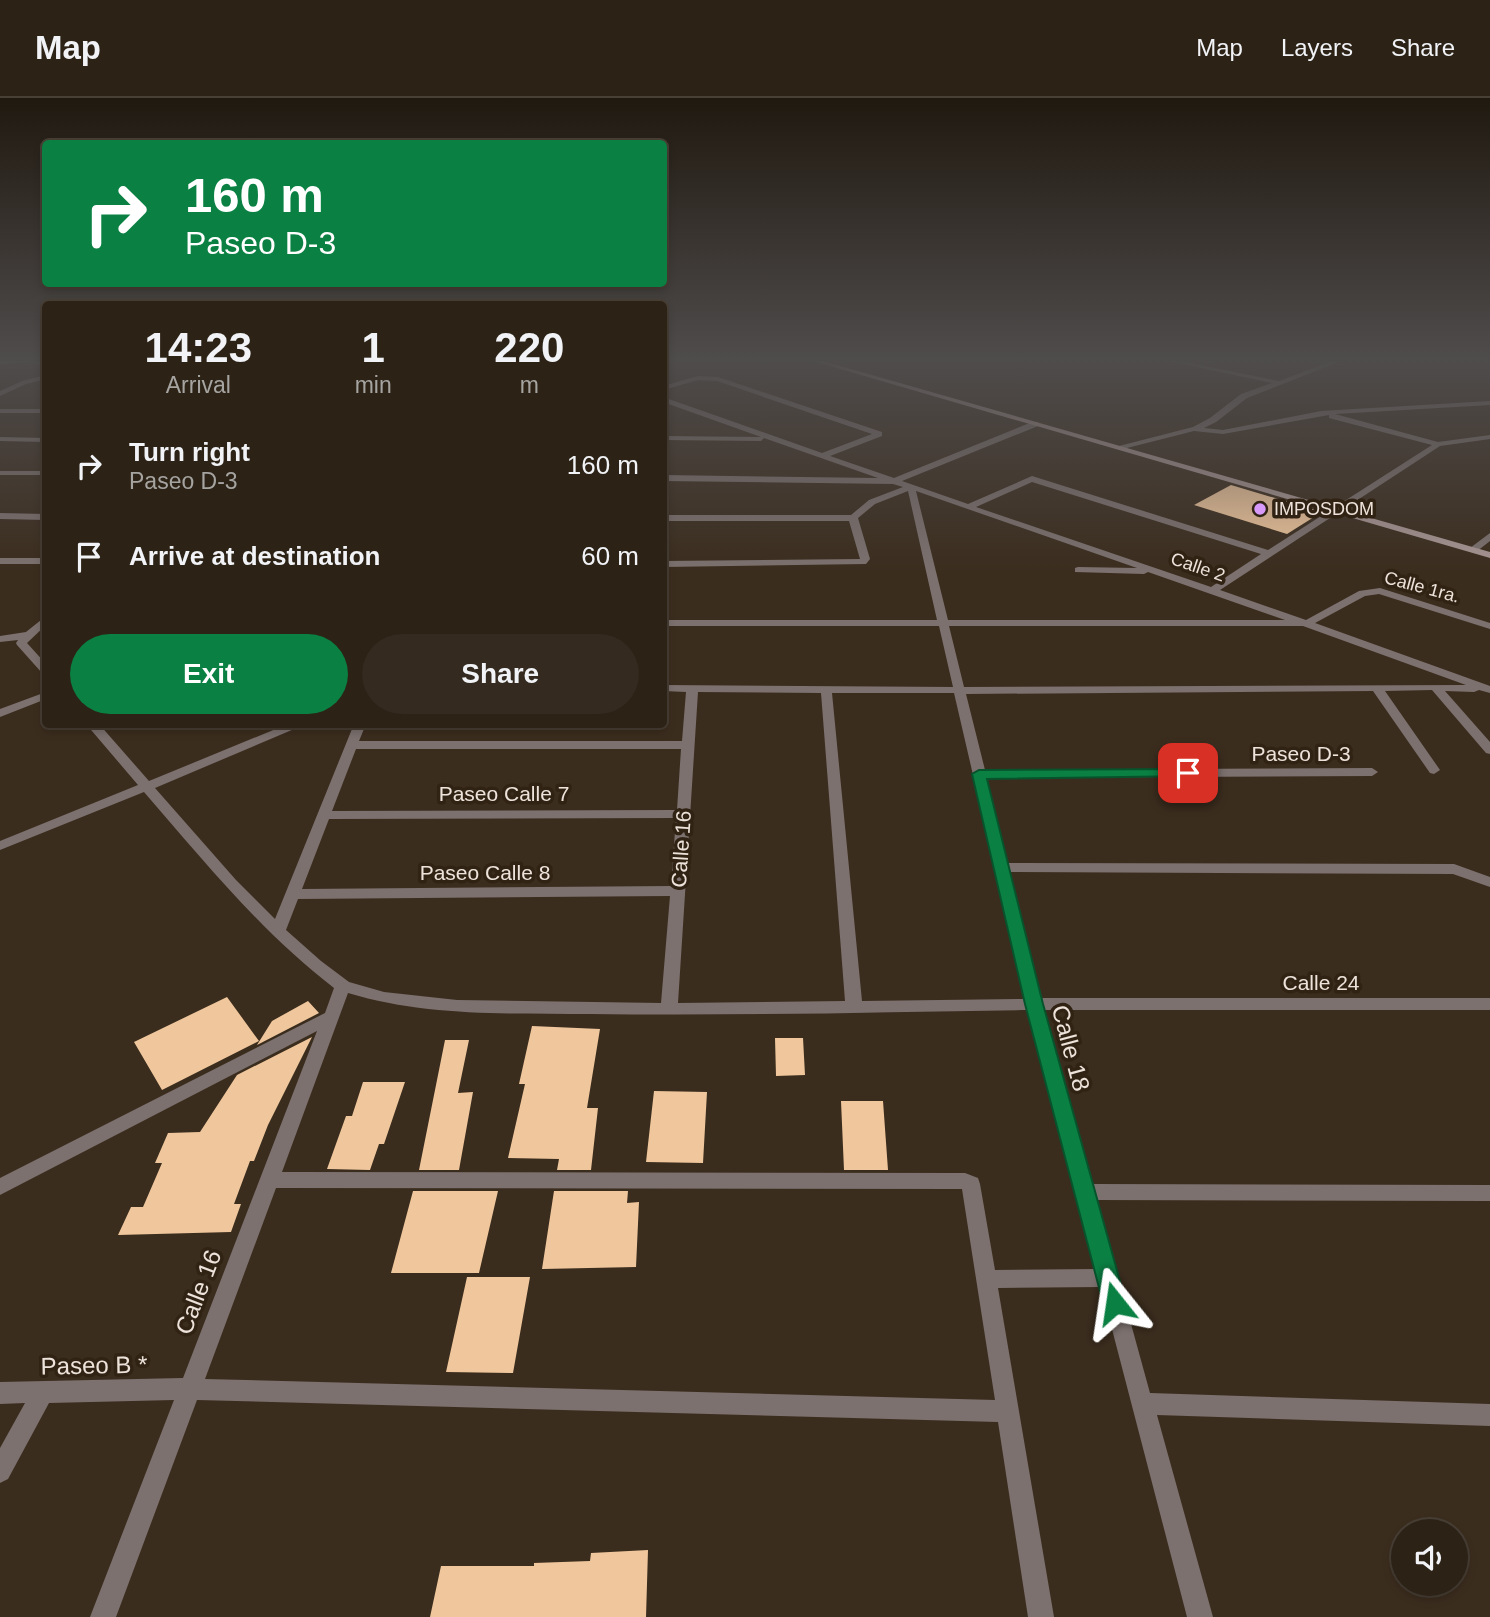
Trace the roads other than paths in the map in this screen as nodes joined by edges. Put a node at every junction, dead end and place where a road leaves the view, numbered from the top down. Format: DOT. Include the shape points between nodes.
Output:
graph roads {
  1 [pos="753,432"];
  2 [pos="873,432"];
  3 [pos="1018,432"];
  4 [pos="1064,432"];
  5 [pos="1183,432"];
  6 [pos="1395,432"];
  7 [pos="1490,437"];
  8 [pos="667,438"];
  9 [pos="0,439"];
  10 [pos="773,439"];
  11 [pos="42,440"];
  12 [pos="1438,443"];
  13 [pos="1122,448"];
  14 [pos="822,456"];
  15 [pos="0,473"];
  16 [pos="42,473"];
  17 [pos="667,478"];
  18 [pos="902,484"];
  19 [pos="968,507"];
  20 [pos="1337,510"];
  21 [pos="0,516"];
  22 [pos="42,517"];
  23 [pos="853,518"];
  24 [pos="667,519"];
  25 [pos="1490,537"];
  26 [pos="1473,550"];
  27 [pos="1267,553"];
  28 [pos="1490,555"];
  29 [pos="0,561"];
  30 [pos="42,561"];
  31 [pos="667,564"];
  32 [pos="1078,570"];
  33 [pos="1156,571"];
  34 [pos="1213,590"];
  35 [pos="667,623"];
  36 [pos="943,623"];
  37 [pos="1308,623"];
  38 [pos="42,624"];
  39 [pos="1490,626"];
  40 [pos="0,639"];
  41 [pos="25,639"];
  42 [pos="42,665"];
  43 [pos="1435,687"];
  44 [pos="667,688"];
  45 [pos="692,688"];
  46 [pos="1377,688"];
  47 [pos="825,689"];
  48 [pos="959,690"];
  49 [pos="1490,690"];
  50 [pos="42,697"];
  51 [pos="0,713"];
  52 [pos="95,728"];
  53 [pos="290,728"];
  54 [pos="358,728"];
  55 [pos="352,745"];
  56 [pos="688,746"];
  57 [pos="1490,750"];
  58 [pos="1434,770"];
  59 [pos="1372,772"];
  60 [pos="979,774"];
  61 [pos="146,786"];
  62 [pos="683,814"];
  63 [pos="324,815"];
  64 [pos="0,846"];
  65 [pos="1001,867"];
  66 [pos="1490,882"];
  67 [pos="678,891"];
  68 [pos="293,894"];
  69 [pos="278,931"];
  70 [pos="343,986"];
  71 [pos="1034,1004"];
  72 [pos="1490,1004"];
  73 [pos="854,1007"];
  74 [pos="669,1009"];
  75 [pos="331,1017"];
  76 [pos="269,1180"];
  77 [pos="0,1187"];
  78 [pos="1085,1192"];
  79 [pos="1490,1193"];
  80 [pos="1108,1278"];
  81 [pos="987,1279"];
  82 [pos="189,1389"];
  83 [pos="0,1393"];
  84 [pos="41,1394"];
  85 [pos="1143,1404"];
  86 [pos="1009,1411"];
  87 [pos="1490,1415"];
  88 [pos="0,1471"];
  89 [pos="103,1617"];
  90 [pos="1041,1617"];
  91 [pos="1200,1617"];
  1 -- 10 [label="street, Calle 2"];
  2 -- 14 [label="street" via="879,434"];
  3 -- 18 [label="street"];
  4 -- 13 [label="main road"];
  5 -- 13 [label="street"];
  6 -- 12 [label="street"];
  7 -- 12 [label="street"];
  8 -- 10 [label="street"];
  9 -- 11 [label="street"];
  10 -- 14 [label="street, Calle 2"];
  12 -- 20 [label="street"];
  13 -- 20 [label="main road"];
  14 -- 18 [label="street, Calle 2"];
  15 -- 16 [label="street"];
  17 -- 18 [label="street"];
  18 -- 19 [label="street, Calle 2"];
  18 -- 23 [label="street" via="861,508"];
  18 -- 36 [label="street, Calle 18"];
  19 -- 27 [label="street" via="1032,479"];
  19 -- 33 [label="street, Calle 2"];
  20 -- 26 [label="main road"];
  20 -- 27 [label="street"];
  21 -- 22 [label="street"];
  23 -- 24 [label="street"];
  23 -- 31 [label="street" via="865,559 856,564"];
  25 -- 26 [label="street"];
  26 -- 28 [label="main road"];
  27 -- 34 [label="street"];
  29 -- 30 [label="street"];
  32 -- 33 [label="street"];
  33 -- 34 [label="street, Calle 2"];
  34 -- 37 [label="street, Calle 2"];
  35 -- 36 [label="street"];
  36 -- 37 [label="street"];
  36 -- 48 [label="street, Calle 18"];
  37 -- 39 [label="street, Calle 1ra." via="1363,593 1380,591"];
  37 -- 49 [label="street, Calle 2"];
  38 -- 41 [label="street"];
  40 -- 41 [label="street"];
  41 -- 42 [label="street"];
  43 -- 46 [label="street"];
  43 -- 49 [label="street"];
  43 -- 57 [label="street"];
  44 -- 45 [label="street"];
  45 -- 47 [label="street"];
  45 -- 56 [label="street, Calle 16"];
  46 -- 48 [label="street"];
  46 -- 58 [label="street"];
  47 -- 48 [label="street"];
  47 -- 73 [label="street"];
  48 -- 60 [label="street, Calle 18"];
  50 -- 51 [label="street"];
  52 -- 61 [label="street"];
  53 -- 61 [label="street"];
  54 -- 55 [label="street"];
  55 -- 56 [label="street"];
  55 -- 63 [label="street"];
  56 -- 62 [label="street, Calle 16"];
  59 -- 60 [label="street, Paseo D-3"];
  60 -- 65 [label="street, Calle 18"];
  61 -- 64 [label="street"];
  61 -- 69 [label="street"];
  62 -- 63 [label="street, Paseo Calle 7"];
  62 -- 67 [label="street, Calle 16"];
  63 -- 68 [label="street"];
  65 -- 66 [label="street" via="1454,869"];
  65 -- 71 [label="street, Calle 18"];
  67 -- 68 [label="street, Paseo Calle 8"];
  67 -- 74 [label="street, Calle 16"];
  68 -- 69 [label="street"];
  69 -- 70 [label="street"];
  70 -- 74 [label="street, Calle 24" via="384,998 457,1006"];
  70 -- 75 [label="street, Calle 16"];
  71 -- 72 [label="street, Calle 24"];
  71 -- 73 [label="street, Calle 24"];
  71 -- 78 [label="street, Calle 18"];
  73 -- 74 [label="street, Calle 24"];
  75 -- 76 [label="street, Calle 16"];
  75 -- 77 [label="street"];
  76 -- 81 [label="street" via="965,1181 973,1187"];
  76 -- 82 [label="street, Calle 16"];
  78 -- 79 [label="street"];
  78 -- 80 [label="street, Calle 18"];
  80 -- 81 [label="street"];
  80 -- 85 [label="street, Calle 18"];
  81 -- 86 [label="street"];
  82 -- 84 [label="street, Paseo B *"];
  82 -- 86 [label="street, Paseo B *"];
  82 -- 89 [label="street, Calle 16"];
  83 -- 84 [label="street, Paseo B *"];
  84 -- 88 [label="street"];
  85 -- 87 [label="street"];
  85 -- 91 [label="street, Calle 18"];
  86 -- 90 [label="street"];
}
